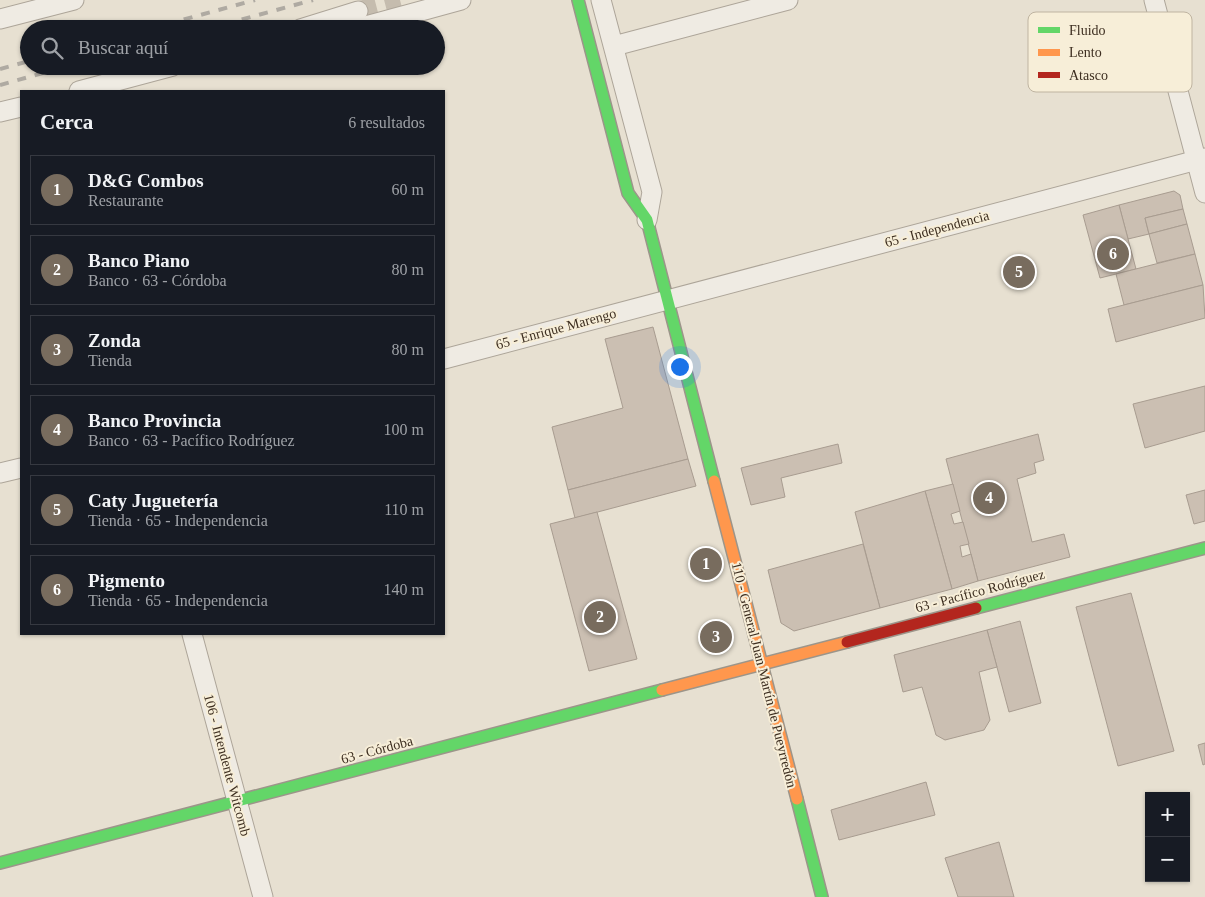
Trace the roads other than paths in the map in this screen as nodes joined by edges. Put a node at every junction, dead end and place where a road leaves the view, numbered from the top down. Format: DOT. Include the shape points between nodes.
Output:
graph roads {
  1 [pos="74,0"];
  2 [pos="461,0"];
  3 [pos="578,0"];
  4 [pos="601,0"];
  5 [pos="788,0"];
  6 [pos="1154,0"];
  7 [pos="1158,12"];
  8 [pos="0,19"];
  9 [pos="356,20"];
  10 [pos="614,46"];
  11 [pos="139,75"];
  12 [pos="83,90"];
  13 [pos="1181,92"];
  14 [pos="20,107"];
  15 [pos="0,112"];
  16 [pos="1201,159"];
  17 [pos="1205,193"];
  18 [pos="648,220"];
  19 [pos="668,300"];
  20 [pos="445,358"];
  21 [pos="20,468"];
  22 [pos="0,473"];
  23 [pos="1205,548"];
  24 [pos="192,635"];
  25 [pos="762,664"];
  26 [pos="237,802"];
  27 [pos="0,864"];
  28 [pos="263,897"];
  29 [pos="822,897"];
  1 -- 8 [label="street"];
  2 -- 9 [label="street"];
  3 -- 18 [label="street, 110 - General Juan Martín de Pueyrredón" via="628,193"];
  4 -- 10 [label="street, 110 - General Juan Martín de Pueyrredón"];
  5 -- 10 [label="street"];
  6 -- 7 [label="street"];
  10 -- 18 [label="street, 110 - General Juan Martín de Pueyrredón" via="652,192"];
  11 -- 12 [label="street"];
  13 -- 16 [label="street"];
  14 -- 15 [label="street"];
  16 -- 17 [label="street"];
  16 -- 19 [label="street, 65 - Independencia"];
  18 -- 19 [label="street, 110 - General Juan Martín de Pueyrredón"];
  19 -- 20 [label="street, 65 - Enrique Marengo"];
  19 -- 25 [label="street, 110 - General Juan Martín de Pueyrredón"];
  21 -- 22 [label="street"];
  23 -- 25 [label="street, 63 - Pacífico Rodríguez"];
  24 -- 26 [label="street, 106 - Intendente Witcomb"];
  25 -- 26 [label="street, 63 - Córdoba"];
  25 -- 29 [label="street, 110 - General Juan Martín de Pueyrredón"];
  26 -- 27 [label="street, 63 - Córdoba"];
  26 -- 28 [label="street, 106 - Intendente Witcomb"];
}
